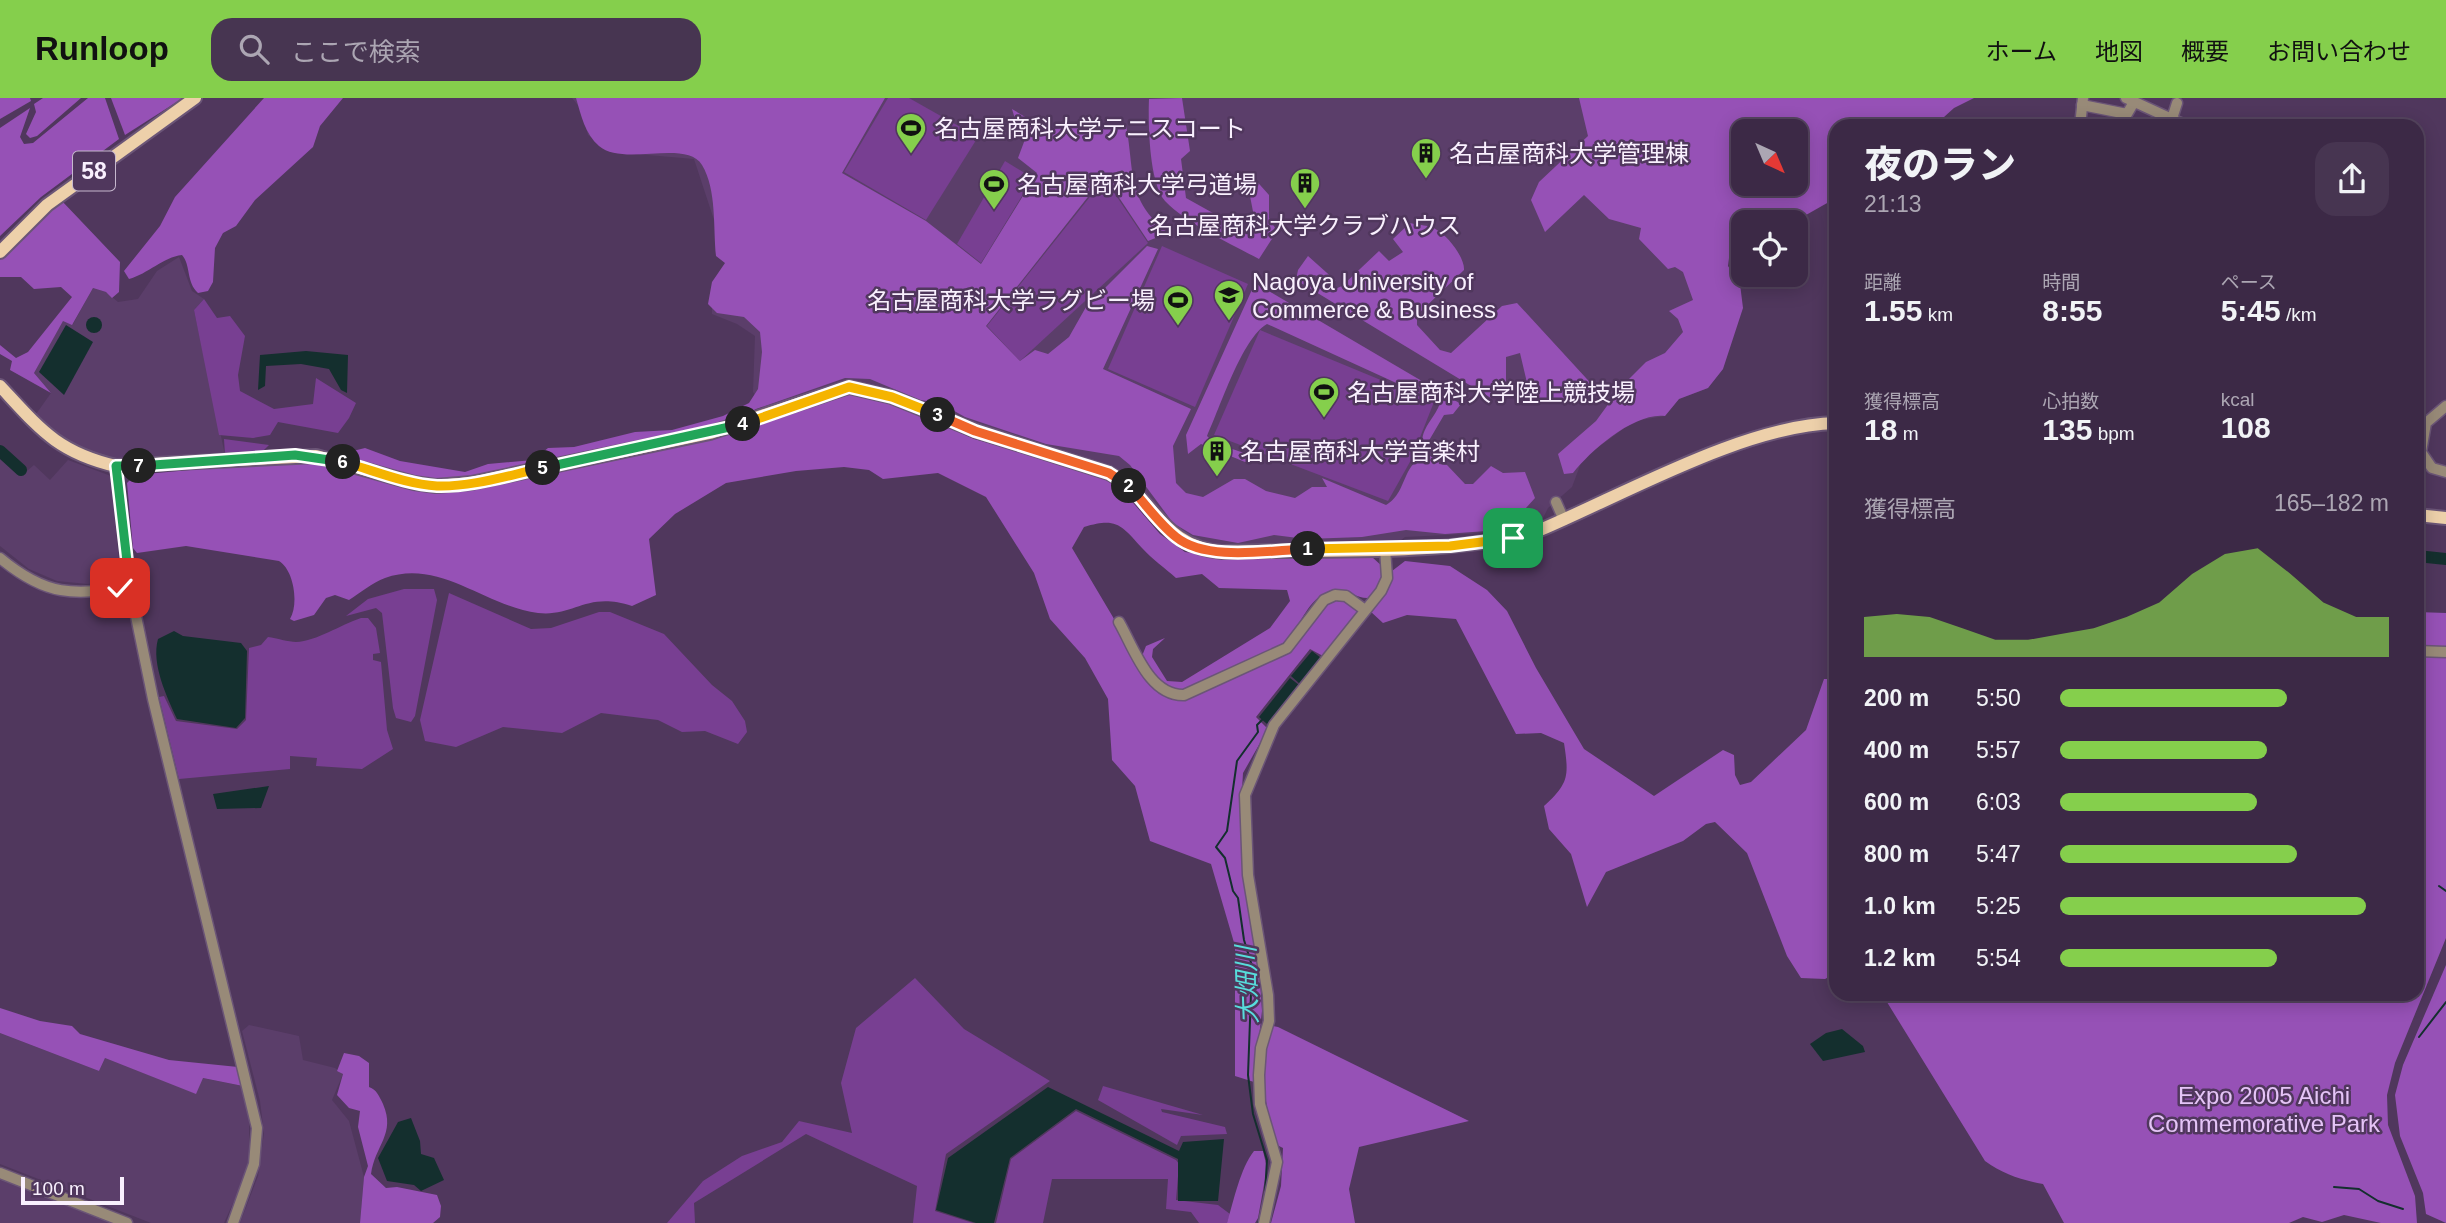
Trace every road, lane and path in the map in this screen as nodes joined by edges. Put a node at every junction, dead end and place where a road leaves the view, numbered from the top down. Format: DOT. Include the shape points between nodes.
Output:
graph roads {
  1 [pos="195,98"];
  2 [pos="2130,100"];
  3 [pos="2082,102"];
  4 [pos="2176,103"];
  5 [pos="2164,119"];
  6 [pos="2172,119"];
  7 [pos="0,251"];
  8 [pos="0,386"];
  9 [pos="2446,406"];
  10 [pos="1829,424"];
  11 [pos="2424,435"];
  12 [pos="2424,456"];
  13 [pos="116,466"];
  14 [pos="2446,472"];
  15 [pos="1556,502"];
  16 [pos="2424,516"];
  17 [pos="2446,518"];
  18 [pos="1564,520"];
  19 [pos="1385,548"];
  20 [pos="0,558"];
  21 [pos="130,587"];
  22 [pos="1365,610"];
  23 [pos="1119,622"];
  24 [pos="2424,651"];
  25 [pos="2446,652"];
  26 [pos="0,1173"];
  27 [pos="127,1223"];
  28 [pos="233,1223"];
  29 [pos="1264,1223"];
  1 -- 7 [label="main road, 58" via="47,205"];
  2 -- 3 [label="street" via="2127,114"];
  2 -- 5 [label="street"];
  4 -- 6 [label="street"];
  8 -- 13 [label="main road" via="63,448"];
  9 -- 11 [label="street" via="2426,423"];
  10 -- 18 [label="main road" via="1748,441"];
  12 -- 14 [label="street" via="2432,468"];
  13 -- 19 [label="main road" via="316,456 414,483 458,485 710,433 849,387 892,397 975,431 1109,473 1125,481 1179,540 1196,548 1222,552"];
  13 -- 21 [label="street"];
  15 -- 18 [label="street"];
  16 -- 17 [label="main road"];
  18 -- 19 [label="main road" via="1513,538"];
  19 -- 22 [label="street" via="1386,583"];
  20 -- 21 [label="street" via="34,583 61,592"];
  21 -- 28 [label="street" via="155,711 257,1128 254,1164"];
  22 -- 23 [label="street" via="1346,596 1324,600 1287,648 1184,695 1167,693 1155,684"];
  22 -- 29 [label="street" via="1274,725 1245,795 1248,875 1269,1021 1261,1048 1260,1104 1277,1162"];
  24 -- 25 [label="street"];
  26 -- 27 [label="street"];
}
